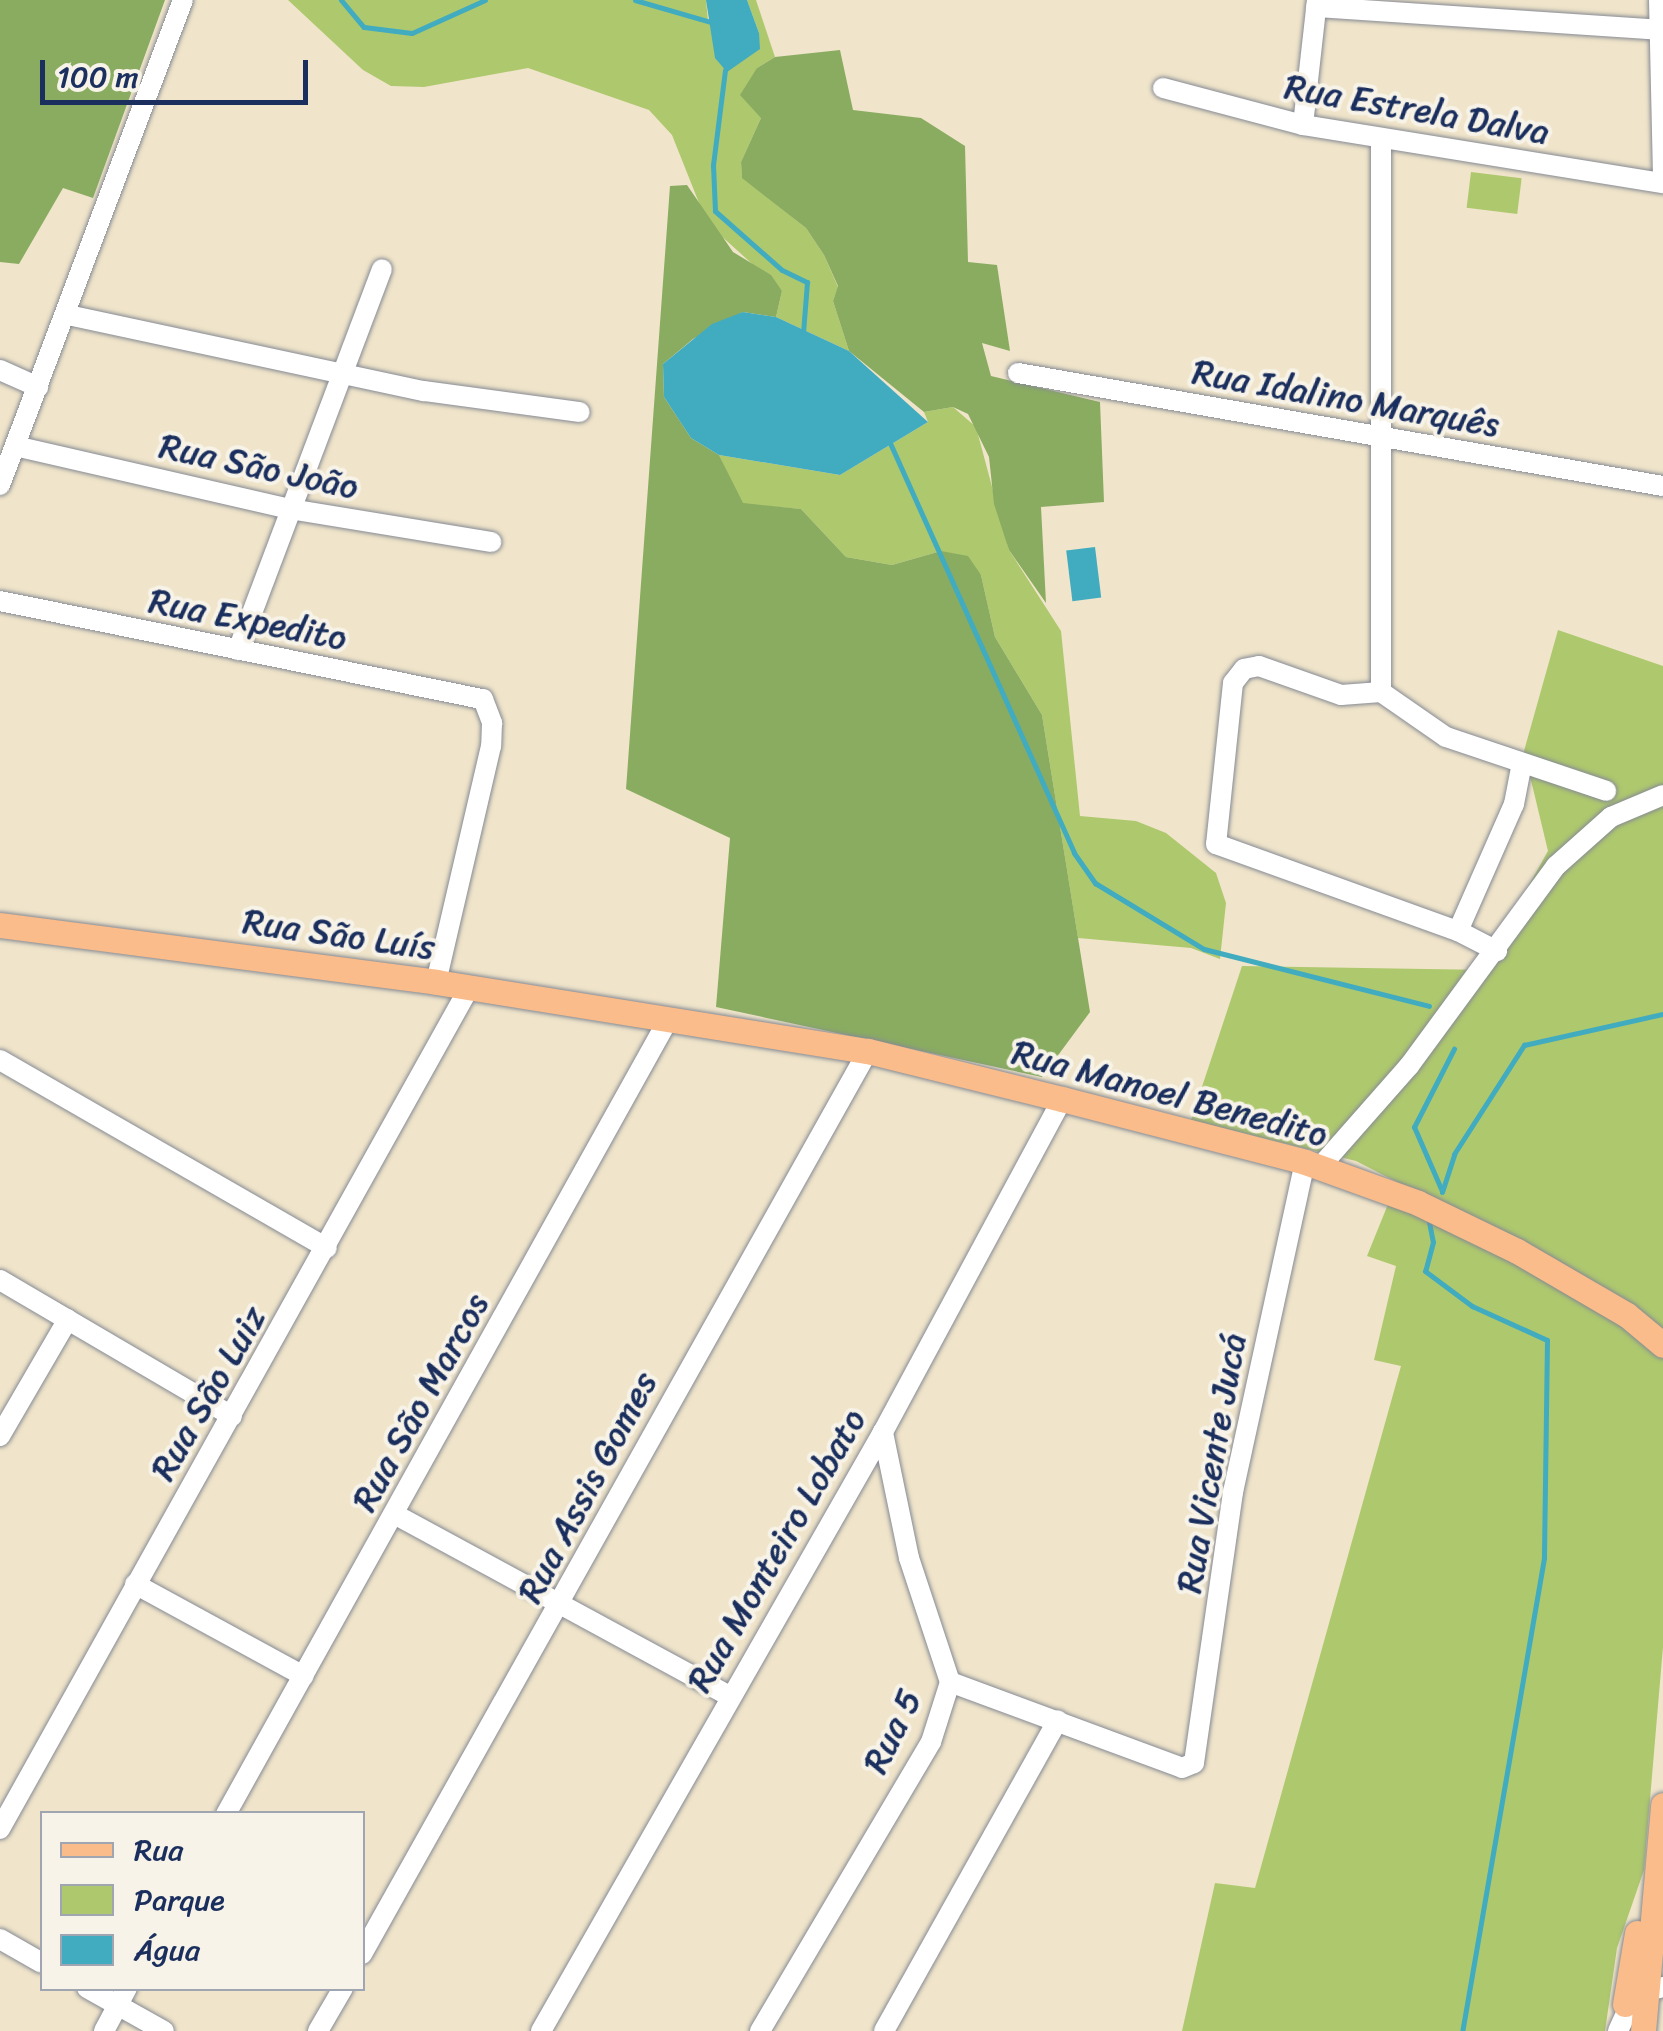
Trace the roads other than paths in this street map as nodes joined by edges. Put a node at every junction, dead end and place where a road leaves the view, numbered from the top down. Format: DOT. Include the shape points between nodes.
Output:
graph roads {
  1 [pos="183,0"];
  2 [pos="1659,0"];
  3 [pos="1317,4"];
  4 [pos="1512,10"];
  5 [pos="1660,30"];
  6 [pos="1162,88"];
  7 [pos="1303,125"];
  8 [pos="1381,140"];
  9 [pos="1663,179"];
  10 [pos="382,269"];
  11 [pos="68,315"];
  12 [pos="0,370"];
  13 [pos="1018,373"];
  14 [pos="342,374"];
  15 [pos="38,388"];
  16 [pos="580,412"];
  17 [pos="1378,438"];
  18 [pos="15,446"];
  19 [pos="0,485"];
  20 [pos="1663,486"];
  21 [pos="290,510"];
  22 [pos="491,542"];
  23 [pos="0,601"];
  24 [pos="238,650"];
  25 [pos="1381,692"];
  26 [pos="1522,763"];
  27 [pos="1606,791"];
  28 [pos="1663,795"];
  29 [pos="0,925"];
  30 [pos="1458,931"];
  31 [pos="1497,951"];
  32 [pos="436,982"];
  33 [pos="470,988"];
  34 [pos="668,1020"];
  35 [pos="868,1051"];
  36 [pos="0,1060"];
  37 [pos="1062,1099"];
  38 [pos="1313,1164"];
  39 [pos="328,1248"];
  40 [pos="0,1280"];
  41 [pos="68,1320"];
  42 [pos="1662,1326"];
  43 [pos="232,1416"];
  44 [pos="883,1432"];
  45 [pos="0,1436"];
  46 [pos="396,1515"];
  47 [pos="135,1584"];
  48 [pos="560,1608"];
  49 [pos="304,1676"];
  50 [pos="950,1682"];
  51 [pos="727,1695"];
  52 [pos="1058,1720"];
  53 [pos="1663,1805"];
  54 [pos="228,1811"];
  55 [pos="0,1830"];
  56 [pos="1656,1871"];
  57 [pos="0,1939"];
  58 [pos="365,1949"];
  59 [pos="40,1962"];
  60 [pos="1655,1988"];
  61 [pos="341,1991"];
  62 [pos="123,1997"];
  63 [pos="1626,2004"];
  64 [pos="104,2031"];
  65 [pos="164,2031"];
  66 [pos="318,2031"];
  67 [pos="541,2031"];
  68 [pos="760,2031"];
  69 [pos="884,2031"];
  70 [pos="1618,2031"];
  71 [pos="1642,2031"];
  1 -- 11 [label="street"];
  2 -- 5 [label="street"];
  3 -- 4 [label="street"];
  3 -- 7 [label="street"];
  4 -- 5 [label="street"];
  5 -- 9 [label="street"];
  6 -- 7 [label="street, Rua Estrela Dalva"];
  7 -- 8 [label="street, Rua Estrela Dalva"];
  8 -- 9 [label="street, Rua Estrela Dalva"];
  8 -- 17 [label="street"];
  10 -- 14 [label="street"];
  11 -- 14 [label="street"];
  11 -- 15 [label="street"];
  12 -- 15 [label="street"];
  13 -- 17 [label="street, Rua Idalino Marquês"];
  14 -- 16 [label="street"];
  14 -- 21 [label="street"];
  15 -- 18 [label="street"];
  17 -- 20 [label="street, Rua Idalino Marquês"];
  17 -- 25 [label="street"];
  18 -- 19 [label="street"];
  18 -- 21 [label="street, Rua São João"];
  21 -- 22 [label="street, Rua São João"];
  21 -- 24 [label="street"];
  23 -- 24 [label="street, Rua Expedito"];
  24 -- 32 [label="street, Rua Expedito" via="483,699 490,746"];
  25 -- 26 [label="street" via="1446,736"];
  25 -- 30 [label="street" via="1341,694 1258,666 1244,669 1233,682 1216,844"];
  26 -- 27 [label="street"];
  26 -- 30 [label="street" via="1514,804"];
  28 -- 31 [label="street" via="1611,816 1556,866"];
  29 -- 32 [label="main road, Rua São Luís"];
  30 -- 31 [label="street"];
  31 -- 38 [label="street"];
  32 -- 33 [label="main road, Rua São Luís"];
  33 -- 34 [label="main road, Rua São Luís"];
  33 -- 39 [label="street, Rua São Luiz"];
  34 -- 35 [label="main road, Rua Manoel Benedito"];
  34 -- 46 [label="street, Rua São Marcos"];
  35 -- 37 [label="main road, Rua Manoel Benedito"];
  35 -- 48 [label="street, Rua Assis Gomes"];
  36 -- 39 [label="street"];
  37 -- 38 [label="main road, Rua Manoel Benedito"];
  37 -- 44 [label="street, Rua Monteiro Lobato"];
  38 -- 42 [label="main road, Rua Manoel Benedito" via="1462,1222 1627,1315"];
  38 -- 52 [label="street, Rua Vicente Jucá" via="1233,1492 1194,1763 1182,1768"];
  39 -- 43 [label="street, Rua São Luiz"];
  40 -- 41 [label="street"];
  41 -- 43 [label="street"];
  41 -- 45 [label="street"];
  43 -- 47 [label="street, Rua São Luiz"];
  44 -- 50 [label="street, Rua 5" via="913,1576"];
  44 -- 51 [label="street, Rua Monteiro Lobato"];
  46 -- 48 [label="street"];
  46 -- 49 [label="street, Rua São Marcos"];
  47 -- 49 [label="street"];
  47 -- 55 [label="street, Rua São Luiz"];
  48 -- 51 [label="street"];
  48 -- 58 [label="street, Rua Assis Gomes"];
  49 -- 54 [label="street, Rua São Marcos"];
  50 -- 52 [label="street"];
  50 -- 68 [label="street, Rua 5" via="931,1742"];
  51 -- 67 [label="street, Rua Monteiro Lobato"];
  52 -- 69 [label="street"];
  53 -- 56 [label="main road"];
  56 -- 60 [label="main road"];
  56 -- 63 [label="main road" via="1636,1936"];
  57 -- 59 [label="street"];
  60 -- 63 [label="street"];
  60 -- 71 [label="main road"];
  61 -- 66 [label="street"];
  62 -- 64 [label="street"];
  62 -- 65 [label="street"];
  63 -- 70 [label="street"];
}
